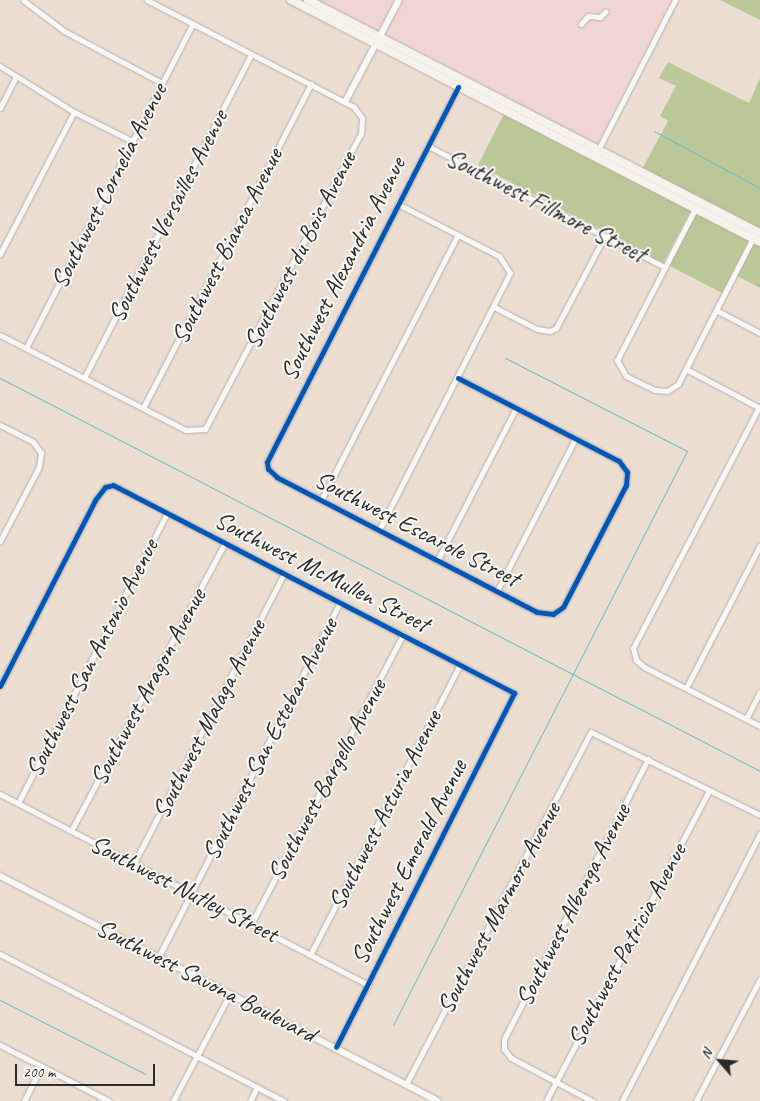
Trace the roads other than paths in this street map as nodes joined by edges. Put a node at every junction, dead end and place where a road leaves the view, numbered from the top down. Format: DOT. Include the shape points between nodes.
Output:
graph roads {
  1 [pos="23,0"];
  2 [pos="147,0"];
  3 [pos="291,0"];
  4 [pos="308,0"];
  5 [pos="398,0"];
  6 [pos="675,0"];
  7 [pos="606,11"];
  8 [pos="193,23"];
  9 [pos="582,24"];
  10 [pos="376,40"];
  11 [pos="252,54"];
  12 [pos="0,66"];
  13 [pos="15,78"];
  14 [pos="162,82"];
  15 [pos="311,84"];
  16 [pos="458,87"];
  17 [pos="477,87"];
  18 [pos="345,102"];
  19 [pos="0,108"];
  20 [pos="74,112"];
  21 [pos="132,141"];
  22 [pos="428,146"];
  23 [pos="597,153"];
  24 [pos="398,204"];
  25 [pos="695,209"];
  26 [pos="458,236"];
  27 [pos="605,236"];
  28 [pos="758,236"];
  29 [pos="0,254"];
  30 [pos="664,267"];
  31 [pos="494,307"];
  32 [pos="716,310"];
  33 [pos="760,333"];
  34 [pos="0,335"];
  35 [pos="26,348"];
  36 [pos="686,369"];
  37 [pos="84,378"];
  38 [pos="458,378"];
  39 [pos="759,407"];
  40 [pos="143,408"];
  41 [pos="516,408"];
  42 [pos="0,425"];
  43 [pos="575,439"];
  44 [pos="268,469"];
  45 [pos="321,500"];
  46 [pos="167,513"];
  47 [pos="379,530"];
  48 [pos="0,541"];
  49 [pos="225,543"];
  50 [pos="760,545"];
  51 [pos="437,561"];
  52 [pos="284,574"];
  53 [pos="497,591"];
  54 [pos="340,603"];
  55 [pos="403,635"];
  56 [pos="460,665"];
  57 [pos="0,686"];
  58 [pos="686,688"];
  59 [pos="760,692"];
  60 [pos="514,693"];
  61 [pos="746,719"];
  62 [pos="760,726"];
  63 [pos="648,759"];
  64 [pos="709,790"];
  65 [pos="0,794"];
  66 [pos="18,803"];
  67 [pos="760,815"];
  68 [pos="71,831"];
  69 [pos="760,834"];
  70 [pos="134,863"];
  71 [pos="0,876"];
  72 [pos="191,893"];
  73 [pos="251,924"];
  74 [pos="0,954"];
  75 [pos="310,955"];
  76 [pos="158,956"];
  77 [pos="760,979"];
  78 [pos="368,985"];
  79 [pos="230,994"];
  80 [pos="0,1045"];
  81 [pos="336,1047"];
  82 [pos="198,1056"];
  83 [pos="42,1066"];
  84 [pos="555,1082"];
  85 [pos="406,1084"];
  86 [pos="257,1087"];
  87 [pos="101,1099"];
  88 [pos="24,1101"];
  89 [pos="109,1101"];
  90 [pos="174,1101"];
  91 [pos="250,1101"];
  92 [pos="284,1101"];
  93 [pos="438,1101"];
  94 [pos="546,1101"];
  95 [pos="592,1101"];
  96 [pos="622,1101"];
  97 [pos="696,1101"];
  1 -- 14 [label="street" via="64,31"];
  2 -- 8 [label="street, Southwest du Bois Avenue"];
  3 -- 10 [label="main road"];
  4 -- 10 [label="main road"];
  5 -- 10 [label="street"];
  6 -- 23 [label="street"];
  7 -- 9 [label="street" via="600,17 588,16"];
  8 -- 11 [label="street, Southwest du Bois Avenue"];
  8 -- 14 [label="street, Southwest Cornelia Avenue"];
  10 -- 16 [label="main road"];
  10 -- 17 [label="main road"];
  10 -- 18 [label="street"];
  11 -- 15 [label="street, Southwest du Bois Avenue"];
  11 -- 37 [label="street, Southwest Versailles Avenue"];
  12 -- 13 [label="street"];
  13 -- 19 [label="street"];
  13 -- 20 [label="street"];
  14 -- 21 [label="street, Southwest Cornelia Avenue"];
  15 -- 18 [label="street, Southwest du Bois Avenue"];
  15 -- 40 [label="street, Southwest Bianca Avenue"];
  16 -- 17 [label="main road"];
  16 -- 22 [label="street, Southwest Alexandria Avenue"];
  16 -- 23 [label="main road"];
  17 -- 23 [label="main road"];
  18 -- 40 [label="street, Southwest du Bois Avenue" via="354,106 362,118 361,132 210,424 198,432 186,430"];
  20 -- 21 [label="street"];
  20 -- 29 [label="street"];
  21 -- 35 [label="street, Southwest Cornelia Avenue"];
  22 -- 24 [label="street, Southwest Alexandria Avenue"];
  22 -- 27 [label="street, Southwest Fillmore Street"];
  23 -- 25 [label="main road"];
  23 -- 28 [label="main road"];
  24 -- 26 [label="street"];
  24 -- 44 [label="street, Southwest Alexandria Avenue" via="268,455"];
  25 -- 28 [label="main road"];
  25 -- 30 [label="street"];
  26 -- 31 [label="street" via="499,256 509,268 509,279"];
  26 -- 45 [label="street"];
  27 -- 30 [label="street, Southwest Fillmore Street"];
  27 -- 31 [label="street" via="556,328 550,332 537,330"];
  28 -- 32 [label="street"];
  30 -- 36 [label="street" via="620,353 618,366 626,376 655,390 673,388"];
  31 -- 38 [label="street"];
  32 -- 33 [label="street"];
  32 -- 36 [label="street"];
  34 -- 35 [label="street"];
  35 -- 37 [label="street"];
  36 -- 39 [label="street"];
  37 -- 40 [label="street"];
  38 -- 41 [label="street"];
  38 -- 47 [label="street"];
  39 -- 58 [label="street" via="636,640 633,652 639,664"];
  41 -- 43 [label="street"];
  41 -- 51 [label="street"];
  42 -- 48 [label="street" via="33,442 41,453 39,467"];
  43 -- 53 [label="street"];
  43 -- 53 [label="street, Southwest Escarole Street" via="619,461 627,472 626,485 563,607 553,614 536,612"];
  44 -- 45 [label="street, Southwest Escarole Street"];
  45 -- 47 [label="street, Southwest Escarole Street"];
  46 -- 49 [label="street, Southwest McMullen Street"];
  46 -- 57 [label="street, Southwest McMullen Street" via="113,485 105,487 95,500"];
  46 -- 66 [label="street, Southwest San Antonio Avenue"];
  47 -- 51 [label="street, Southwest Escarole Street"];
  49 -- 52 [label="street, Southwest McMullen Street"];
  49 -- 68 [label="street, Southwest Aragon Avenue"];
  50 -- 58 [label="street"];
  51 -- 53 [label="street, Southwest Escarole Street"];
  52 -- 54 [label="street, Southwest McMullen Street"];
  52 -- 70 [label="street, Southwest Malaga Avenue"];
  54 -- 55 [label="street, Southwest McMullen Street"];
  54 -- 72 [label="street, Southwest San Esteban Avenue"];
  55 -- 56 [label="street, Southwest McMullen Street"];
  55 -- 73 [label="street, Southwest Bargello Avenue"];
  56 -- 60 [label="street, Southwest McMullen Street"];
  56 -- 75 [label="street, Southwest Asturia Avenue"];
  58 -- 61 [label="street"];
  59 -- 61 [label="street"];
  60 -- 78 [label="street, Southwest Emerald Avenue"];
  61 -- 62 [label="street"];
  63 -- 64 [label="street"];
  63 -- 84 [label="street, Southwest Albenga Avenue" via="506,1036 506,1052 511,1058"];
  63 -- 85 [label="street, Southwest Marmore Avenue" via="591,732"];
  64 -- 67 [label="street"];
  64 -- 84 [label="street, Southwest Patricia Avenue"];
  65 -- 66 [label="street, Southwest Nutley Street"];
  66 -- 68 [label="street, Southwest Nutley Street"];
  68 -- 70 [label="street, Southwest Nutley Street"];
  69 -- 96 [label="street"];
  70 -- 72 [label="street, Southwest Nutley Street"];
  71 -- 76 [label="street, Southwest Savona Boulevard"];
  72 -- 73 [label="street, Southwest Nutley Street"];
  72 -- 76 [label="street, Southwest San Esteban Avenue"];
  73 -- 75 [label="street, Southwest Nutley Street"];
  74 -- 82 [label="street"];
  75 -- 78 [label="street, Southwest Nutley Street"];
  76 -- 79 [label="street, Southwest Savona Boulevard"];
  77 -- 97 [label="street"];
  78 -- 81 [label="street, Southwest Emerald Avenue"];
  79 -- 81 [label="street, Southwest Savona Boulevard"];
  79 -- 82 [label="street"];
  80 -- 83 [label="street"];
  81 -- 85 [label="street, Southwest Savona Boulevard"];
  82 -- 86 [label="street"];
  82 -- 90 [label="street"];
  83 -- 87 [label="street"];
  83 -- 88 [label="street"];
  84 -- 94 [label="street, Southwest Patricia Avenue"];
  84 -- 95 [label="street"];
  85 -- 93 [label="street, Southwest Savona Boulevard"];
  86 -- 91 [label="street"];
  86 -- 92 [label="street"];
  87 -- 89 [label="street"];
}
